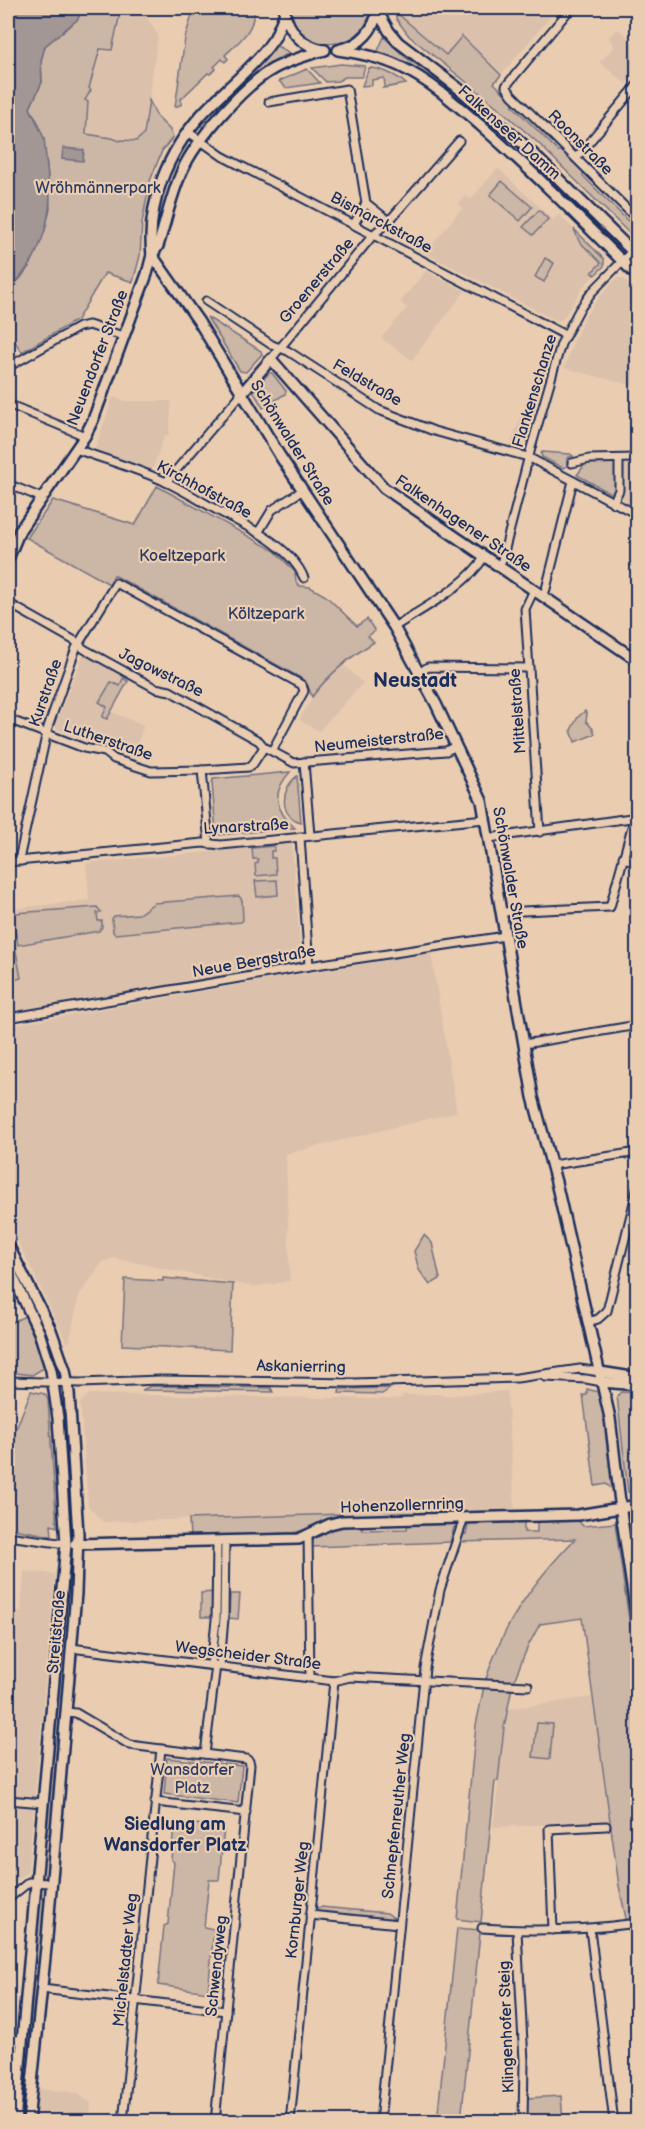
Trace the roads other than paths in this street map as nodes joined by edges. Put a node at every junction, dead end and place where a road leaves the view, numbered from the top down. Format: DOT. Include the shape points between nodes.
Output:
graph roads {
  1 [pos="571,8"];
  2 [pos="284,10"];
  3 [pos="378,10"];
  4 [pos="325,50"];
  5 [pos="338,50"];
  6 [pos="638,84"];
  7 [pos="269,102"];
  8 [pos="187,131"];
  9 [pos="200,141"];
  10 [pos="459,141"];
  11 [pos="576,158"];
  12 [pos="366,203"];
  13 [pos="638,220"];
  14 [pos="389,221"];
  15 [pos="151,224"];
  16 [pos="354,224"];
  17 [pos="164,226"];
  18 [pos="374,234"];
  19 [pos="635,251"];
  20 [pos="152,255"];
  21 [pos="622,261"];
  22 [pos="638,277"];
  23 [pos="206,302"];
  24 [pos="565,335"];
  25 [pos="123,336"];
  26 [pos="280,348"];
  27 [pos="271,359"];
  28 [pos="8,367"];
  29 [pos="242,393"];
  30 [pos="8,404"];
  31 [pos="85,436"];
  32 [pos="76,448"];
  33 [pos="528,457"];
  34 [pos="637,458"];
  35 [pos="619,459"];
  36 [pos="572,463"];
  37 [pos="573,481"];
  38 [pos="166,482"];
  39 [pos="8,484"];
  40 [pos="303,490"];
  41 [pos="42,498"];
  42 [pos="614,502"];
  43 [pos="638,515"];
  44 [pos="258,534"];
  45 [pos="485,556"];
  46 [pos="8,559"];
  47 [pos="499,566"];
  48 [pos="304,578"];
  49 [pos="538,593"];
  50 [pos="8,603"];
  51 [pos="393,627"];
  52 [pos="79,644"];
  53 [pos="638,661"];
  54 [pos="529,668"];
  55 [pos="419,673"];
  56 [pos="8,719"];
  57 [pos="46,734"];
  58 [pos="456,746"];
  59 [pos="264,747"];
  60 [pos="272,751"];
  61 [pos="304,762"];
  62 [pos="202,771"];
  63 [pos="638,805"];
  64 [pos="636,818"];
  65 [pos="485,819"];
  66 [pos="540,832"];
  67 [pos="310,835"];
  68 [pos="300,837"];
  69 [pos="489,838"];
  70 [pos="209,844"];
  71 [pos="623,857"];
  72 [pos="21,861"];
  73 [pos="8,862"];
  74 [pos="638,864"];
  75 [pos="501,912"];
  76 [pos="505,936"];
  77 [pos="309,966"];
  78 [pos="8,1018"];
  79 [pos="638,1025"];
  80 [pos="524,1044"];
  81 [pos="638,1152"];
  82 [pos="552,1165"];
  83 [pos="638,1186"];
  84 [pos="8,1245"];
  85 [pos="8,1266"];
  86 [pos="588,1322"];
  87 [pos="601,1377"];
  88 [pos="638,1378"];
  89 [pos="8,1381"];
  90 [pos="53,1382"];
  91 [pos="67,1382"];
  92 [pos="638,1385"];
  93 [pos="637,1506"];
  94 [pos="620,1508"];
  95 [pos="462,1518"];
  96 [pos="8,1536"];
  97 [pos="308,1536"];
  98 [pos="221,1541"];
  99 [pos="66,1544"];
  100 [pos="78,1544"];
  101 [pos="638,1628"];
  102 [pos="71,1648"];
  103 [pos="216,1665"];
  104 [pos="310,1677"];
  105 [pos="334,1681"];
  106 [pos="423,1681"];
  107 [pos="528,1686"];
  108 [pos="66,1712"];
  109 [pos="161,1749"];
  110 [pos="205,1754"];
  111 [pos="8,1800"];
  112 [pos="154,1802"];
  113 [pos="43,1803"];
  114 [pos="246,1812"];
  115 [pos="606,1826"];
  116 [pos="37,1882"];
  117 [pos="51,1883"];
  118 [pos="8,1899"];
  119 [pos="310,1915"];
  120 [pos="638,1923"];
  121 [pos="399,1924"];
  122 [pos="482,1928"];
  123 [pos="590,1929"];
  124 [pos="553,1930"];
  125 [pos="517,1931"];
  126 [pos="42,1989"];
  127 [pos="136,2000"];
  128 [pos="226,2011"];
  129 [pos="8,2038"];
  130 [pos="22,2041"];
  131 [pos="15,2121"];
  132 [pos="28,2121"];
  133 [pos="123,2121"];
  134 [pos="215,2121"];
  135 [pos="290,2121"];
  136 [pos="380,2121"];
  137 [pos="523,2121"];
  138 [pos="614,2121"];
  1 -- 11 [label="street, Roonstraße" via="506,86"];
  2 -- 4 [label="main road" via="297,38"];
  2 -- 8 [label="main road, Neuendorfer Straße" via="275,37 263,53"];
  3 -- 5 [label="main road" via="366,36"];
  3 -- 19 [label="main road, Falkenseer Damm" via="398,42 522,143"];
  4 -- 5 [label="main road, Falkenseer Damm"];
  4 -- 9 [label="main road, Neuendorfer Straße" via="266,73"];
  5 -- 21 [label="main road, Falkenseer Damm" via="386,60 429,83 514,154"];
  6 -- 11 [label="street"];
  7 -- 12 [label="street" via="347,89"];
  8 -- 9 [label="street, Bismarckstraße"];
  8 -- 15 [label="main road, Neuendorfer Straße" via="165,172"];
  9 -- 16 [label="street, Bismarckstraße"];
  9 -- 17 [label="main road, Neuendorfer Straße" via="182,171"];
  10 -- 14 [label="street, Groenerstraße"];
  11 -- 13 [label="street, Roonstraße"];
  12 -- 14 [label="street"];
  12 -- 16 [label="street"];
  14 -- 18 [label="street, Groenerstraße"];
  15 -- 17 [label="main road"];
  15 -- 20 [label="main road, Neuendorfer Straße"];
  16 -- 18 [label="street, Bismarckstraße"];
  17 -- 20 [label="main road, Neuendorfer Straße"];
  18 -- 24 [label="street, Bismarckstraße"];
  18 -- 26 [label="street, Groenerstraße"];
  19 -- 21 [label="street, Flankenschanze"];
  20 -- 25 [label="main road, Neuendorfer Straße"];
  20 -- 29 [label="main road, Schönwalder Straße" via="200,322"];
  21 -- 22 [label="main road, Falkenseer Damm"];
  21 -- 24 [label="street, Flankenschanze" via="592,292"];
  23 -- 26 [label="street, Feldstraße"];
  24 -- 33 [label="street, Flankenschanze"];
  25 -- 28 [label="street" via="89,325 79,327"];
  25 -- 31 [label="main road, Neuendorfer Straße"];
  26 -- 27 [label="street, Groenerstraße"];
  26 -- 33 [label="street, Feldstraße" via="382,412"];
  27 -- 29 [label="main road"];
  27 -- 45 [label="main road, Falkenhagener Straße" via="378,483"];
  29 -- 38 [label="street"];
  29 -- 40 [label="main road, Schönwalder Straße"];
  30 -- 31 [label="street"];
  31 -- 32 [label="main road, Neuendorfer Straße"];
  32 -- 38 [label="street, Kirchhofstraße"];
  32 -- 41 [label="main road, Neuendorfer Straße"];
  33 -- 37 [label="street, Feldstraße"];
  33 -- 47 [label="street, Flankenschanze"];
  34 -- 35 [label="street"];
  35 -- 36 [label="street"];
  35 -- 42 [label="street" via="619,490"];
  37 -- 42 [label="street, Feldstraße"];
  37 -- 49 [label="street, Mittelstraße" via="546,589"];
  38 -- 44 [label="street, Kirchhofstraße"];
  39 -- 41 [label="street"];
  40 -- 44 [label="street" via="272,510"];
  40 -- 51 [label="main road, Schönwalder Straße"];
  41 -- 46 [label="main road, Neuendorfer Straße" via="15,538"];
  42 -- 43 [label="street, Feldstraße"];
  44 -- 48 [label="street, Kirchhofstraße" via="291,558"];
  45 -- 47 [label="main road, Falkenhagener Straße"];
  45 -- 51 [label="street" via="449,592"];
  47 -- 49 [label="main road, Falkenhagener Straße"];
  49 -- 53 [label="main road, Falkenhagener Straße"];
  49 -- 54 [label="street, Mittelstraße" via="525,609"];
  50 -- 52 [label="street, Jagowstraße"];
  51 -- 55 [label="main road, Schönwalder Straße"];
  52 -- 57 [label="street, Kurstraße"];
  52 -- 59 [label="street, Jagowstraße" via="154,688 170,691"];
  52 -- 60 [label="street, Kurstraße" via="113,585 120,583 302,685 304,691"];
  54 -- 55 [label="street" via="428,668"];
  54 -- 66 [label="street, Mittelstraße"];
  55 -- 58 [label="main road, Schönwalder Straße"];
  56 -- 57 [label="street, Lutherstraße"];
  57 -- 62 [label="street, Lutherstraße" via="151,771"];
  57 -- 72 [label="street, Kurstraße"];
  58 -- 61 [label="street, Neumeisterstraße" via="446,751"];
  58 -- 65 [label="main road, Schönwalder Straße" via="482,800"];
  59 -- 60 [label="street, Jagowstraße"];
  59 -- 62 [label="street, Lutherstraße" via="251,766"];
  60 -- 61 [label="street, Jagowstraße" via="294,763"];
  61 -- 67 [label="street"];
  62 -- 70 [label="street"];
  63 -- 64 [label="street"];
  64 -- 66 [label="street"];
  64 -- 71 [label="street"];
  65 -- 67 [label="street, Lynarstraße"];
  65 -- 69 [label="main road, Schönwalder Straße"];
  66 -- 69 [label="street"];
  67 -- 68 [label="street, Lynarstraße"];
  68 -- 70 [label="street, Lynarstraße"];
  68 -- 77 [label="street"];
  69 -- 75 [label="main road, Schönwalder Straße"];
  70 -- 72 [label="street, Lynarstraße"];
  71 -- 74 [label="street"];
  71 -- 75 [label="street" via="610,908"];
  72 -- 73 [label="street, Lynarstraße"];
  75 -- 76 [label="main road, Schönwalder Straße"];
  76 -- 77 [label="street, Neue Bergstraße"];
  76 -- 80 [label="main road, Schönwalder Straße"];
  77 -- 78 [label="street, Neue Bergstraße"];
  79 -- 80 [label="street"];
  80 -- 82 [label="main road, Schönwalder Straße" via="533,1097"];
  81 -- 82 [label="street"];
  82 -- 86 [label="main road, Schönwalder Straße"];
  83 -- 86 [label="street" via="607,1311"];
  84 -- 91 [label="main road" via="51,1330"];
  85 -- 90 [label="main road" via="39,1332"];
  86 -- 87 [label="main road, Schönwalder Straße"];
  87 -- 88 [label="main road, Askanierring"];
  87 -- 91 [label="street, Askanierring" via="354,1383"];
  87 -- 92 [label="main road, Askanierring"];
  87 -- 94 [label="main road, Schönwalder Straße" via="610,1418"];
  89 -- 90 [label="street, Askanierring"];
  90 -- 91 [label="street, Askanierring"];
  90 -- 99 [label="main road, Streitstraße"];
  91 -- 100 [label="main road, Streitstraße"];
  93 -- 94 [label="main road, Hohenzollernring"];
  94 -- 95 [label="main road, Hohenzollernring" via="578,1515"];
  94 -- 101 [label="main road, Schönwalder Straße"];
  95 -- 97 [label="main road, Hohenzollernring" via="342,1521"];
  95 -- 106 [label="street, Schnepfenreuther Weg" via="433,1619"];
  96 -- 99 [label="street"];
  97 -- 98 [label="main road, Hohenzollernring"];
  97 -- 104 [label="street"];
  98 -- 100 [label="main road, Hohenzollernring"];
  98 -- 103 [label="street"];
  99 -- 100 [label="main road, Hohenzollernring"];
  99 -- 113 [label="main road, Streitstraße"];
  100 -- 102 [label="main road, Streitstraße"];
  102 -- 103 [label="street, Wegscheider Straße"];
  102 -- 108 [label="main road, Streitstraße"];
  103 -- 104 [label="street, Wegscheider Straße"];
  103 -- 110 [label="street"];
  104 -- 105 [label="street, Wegscheider Straße"];
  105 -- 106 [label="street, Wegscheider Straße" via="350,1677"];
  105 -- 119 [label="street, Kornburger Weg"];
  106 -- 107 [label="street, Wegscheider Straße"];
  106 -- 121 [label="street, Schnepfenreuther Weg"];
  108 -- 109 [label="street" via="76,1713 130,1745"];
  108 -- 117 [label="main road, Streitstraße"];
  109 -- 110 [label="street"];
  109 -- 112 [label="street"];
  110 -- 114 [label="street" via="249,1761"];
  111 -- 113 [label="street"];
  112 -- 114 [label="street"];
  112 -- 127 [label="street, Michelstadter Weg"];
  113 -- 116 [label="main road, Streitstraße"];
  114 -- 128 [label="street, Schwendyweg"];
  115 -- 124 [label="street" via="549,1829"];
  116 -- 117 [label="street"];
  116 -- 118 [label="street" via="29,1882"];
  116 -- 130 [label="main road, Streitstraße"];
  117 -- 126 [label="main road, Streitstraße"];
  119 -- 121 [label="street"];
  119 -- 135 [label="street, Kornburger Weg"];
  120 -- 123 [label="street"];
  121 -- 136 [label="street, Schnepfenreuther Weg"];
  122 -- 125 [label="street"];
  123 -- 124 [label="street"];
  123 -- 138 [label="street"];
  124 -- 125 [label="street"];
  125 -- 137 [label="street, Klingenhofer Steig"];
  126 -- 127 [label="street"];
  126 -- 132 [label="main road, Streitstraße"];
  127 -- 128 [label="street"];
  127 -- 133 [label="street, Michelstadter Weg"];
  128 -- 134 [label="street, Schwendyweg"];
  129 -- 130 [label="street"];
  130 -- 131 [label="main road, Streitstraße"];
}
